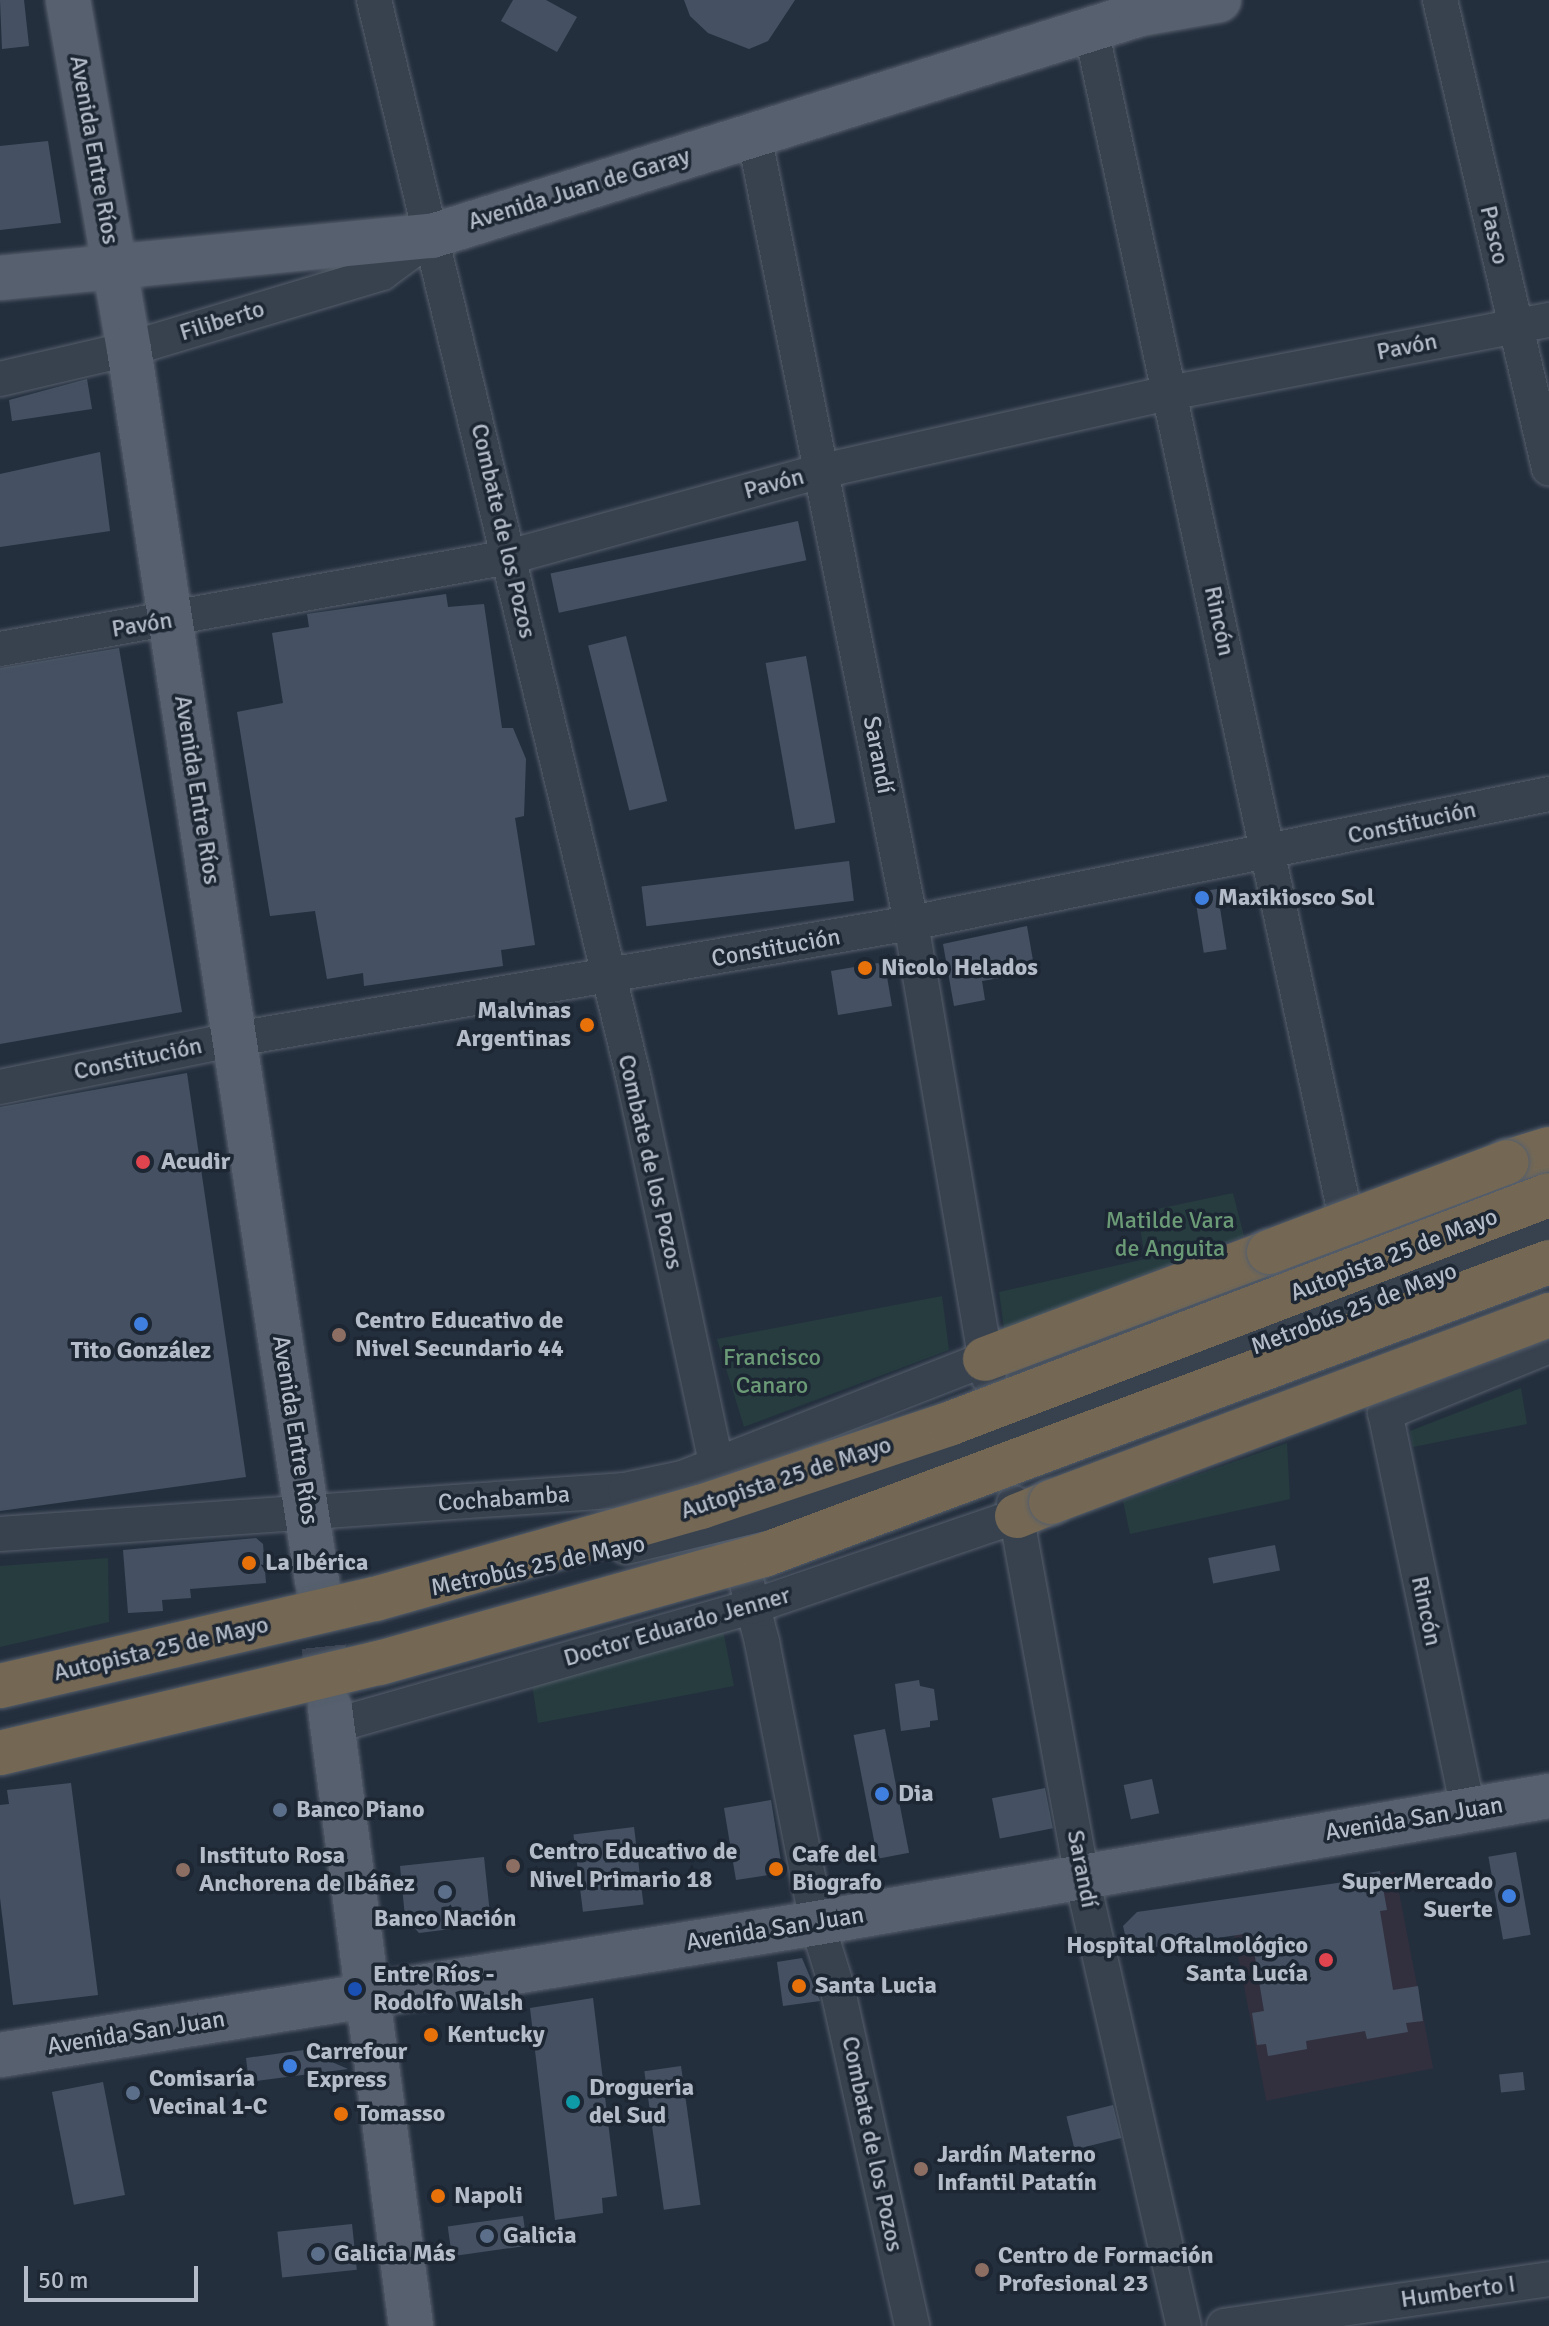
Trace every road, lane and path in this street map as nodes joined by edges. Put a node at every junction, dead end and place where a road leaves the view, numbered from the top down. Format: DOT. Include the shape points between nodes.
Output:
graph roads {
  1 [pos="68,0"];
  2 [pos="374,0"];
  3 [pos="1184,0"];
  4 [pos="1219,0"];
  5 [pos="1440,0"];
  6 [pos="1154,7"];
  7 [pos="1091,29"];
  8 [pos="754,135"];
  9 [pos="432,236"];
  10 [pos="115,265"];
  11 [pos="0,278"];
  12 [pos="1549,320"];
  13 [pos="1515,327"];
  14 [pos="129,349"];
  15 [pos="0,379"];
  16 [pos="1169,393"];
  17 [pos="1549,469"];
  18 [pos="822,471"];
  19 [pos="509,557"];
  20 [pos="171,621"];
  21 [pos="0,649"];
  22 [pos="1549,794"];
  23 [pos="1270,854"];
  24 [pos="911,923"];
  25 [pos="606,978"];
  26 [pos="236,1039"];
  27 [pos="0,1087"];
  28 [pos="1549,1149"];
  29 [pos="1549,1195"];
  30 [pos="1345,1214"];
  31 [pos="1549,1234"];
  32 [pos="1549,1262"];
  33 [pos="1549,1315"];
  34 [pos="1549,1346"];
  35 [pos="987,1368"];
  36 [pos="1158,1385"];
  37 [pos="716,1464"];
  38 [pos="920,1499"];
  39 [pos="1027,1507"];
  40 [pos="310,1514"];
  41 [pos="0,1534"];
  42 [pos="317,1581"];
  43 [pos="375,1599"];
  44 [pos="751,1607"];
  45 [pos="0,1686"];
  46 [pos="332,1717"];
  47 [pos="0,1753"];
  48 [pos="1549,1796"];
  49 [pos="1468,1809"];
  50 [pos="1082,1878"];
  51 [pos="817,1923"];
  52 [pos="370,1995"];
  53 [pos="0,2055"];
  54 [pos="1549,2279"];
  55 [pos="1346,2317"];
  56 [pos="411,2326"];
  57 [pos="912,2326"];
  58 [pos="1184,2326"];
  59 [pos="1224,2326"];
  1 -- 10 [label="main road, Avenida Entre Ríos"];
  2 -- 9 [label="street, Combate de los Pozos"];
  3 -- 6 [label="street"];
  4 -- 6 [label="main road, Avenida Juan de Garay"];
  5 -- 13 [label="street, Pasco"];
  6 -- 7 [label="main road, Avenida Juan de Garay"];
  7 -- 8 [label="main road, Avenida Juan de Garay"];
  7 -- 16 [label="street, Rincón"];
  8 -- 9 [label="main road, Avenida Juan de Garay"];
  8 -- 18 [label="street, Sarandí"];
  9 -- 10 [label="main road, Avenida Juan de Garay"];
  9 -- 14 [label="street, Filiberto" via="382,273"];
  9 -- 19 [label="street, Combate de los Pozos"];
  10 -- 11 [label="main road, Avenida Juan de Garay"];
  10 -- 14 [label="main road, Avenida Entre Ríos"];
  12 -- 13 [label="street, Pavón"];
  13 -- 16 [label="street, Pavón"];
  13 -- 17 [label="street, Pasco"];
  14 -- 15 [label="street, Filiberto"];
  14 -- 20 [label="main road, Avenida Entre Ríos"];
  16 -- 18 [label="street, Pavón"];
  16 -- 23 [label="street, Rincón"];
  18 -- 19 [label="street, Pavón"];
  18 -- 24 [label="street, Sarandí"];
  19 -- 20 [label="street, Pavón"];
  19 -- 25 [label="street, Combate de los Pozos"];
  20 -- 21 [label="street, Pavón"];
  20 -- 26 [label="main road, Avenida Entre Ríos"];
  22 -- 23 [label="street, Constitución"];
  23 -- 24 [label="street, Constitución"];
  23 -- 30 [label="street, Rincón"];
  24 -- 25 [label="street, Constitución"];
  24 -- 35 [label="street, Sarandí"];
  25 -- 26 [label="street, Constitución"];
  25 -- 37 [label="street, Combate de los Pozos" via="634,1080"];
  26 -- 27 [label="street, Constitución"];
  26 -- 40 [label="main road, Avenida Entre Ríos"];
  28 -- 35 [label="highway, bridge" via="1269,1252"];
  29 -- 43 [label="highway, Autopista 25 de Mayo, bridge" via="949,1424 701,1507"];
  31 -- 36 [label="street, Metrobús 25 de Mayo, bridge"];
  32 -- 38 [label="highway, bridge"];
  33 -- 39 [label="highway, bridge"];
  34 -- 49 [label="street, Rincón" via="1385,1413"];
  35 -- 37 [label="street, Cochabamba"];
  36 -- 38 [label="street, Metrobús 25 de Mayo, bridge"];
  36 -- 43 [label="street, Metrobús 25 de Mayo, bridge" via="910,1470 715,1528"];
  37 -- 40 [label="street, Cochabamba" via="682,1478 625,1490"];
  37 -- 44 [label="street, Combate de los Pozos"];
  38 -- 47 [label="highway, bridge" via="764,1555 589,1607"];
  39 -- 44 [label="street, Doctor Eduardo Jenner"];
  39 -- 50 [label="street, Sarandí"];
  40 -- 41 [label="street, Cochabamba"];
  40 -- 42 [label="main road, Avenida Entre Ríos"];
  43 -- 45 [label="highway, Autopista 25 de Mayo, bridge"];
  44 -- 46 [label="street, Doctor Eduardo Jenner"];
  44 -- 51 [label="street, Combate de los Pozos"];
  46 -- 52 [label="main road"];
  48 -- 49 [label="main road, Avenida San Juan"];
  49 -- 50 [label="main road, Avenida San Juan"];
  50 -- 51 [label="main road, Avenida San Juan"];
  50 -- 58 [label="street, Sarandí"];
  51 -- 52 [label="main road, Avenida San Juan"];
  51 -- 57 [label="street, Combate de los Pozos" via="838,1991"];
  52 -- 53 [label="main road, Avenida San Juan"];
  52 -- 56 [label="main road"];
  54 -- 55 [label="street, Humberto I"];
  55 -- 59 [label="street, Humberto I"];
}
